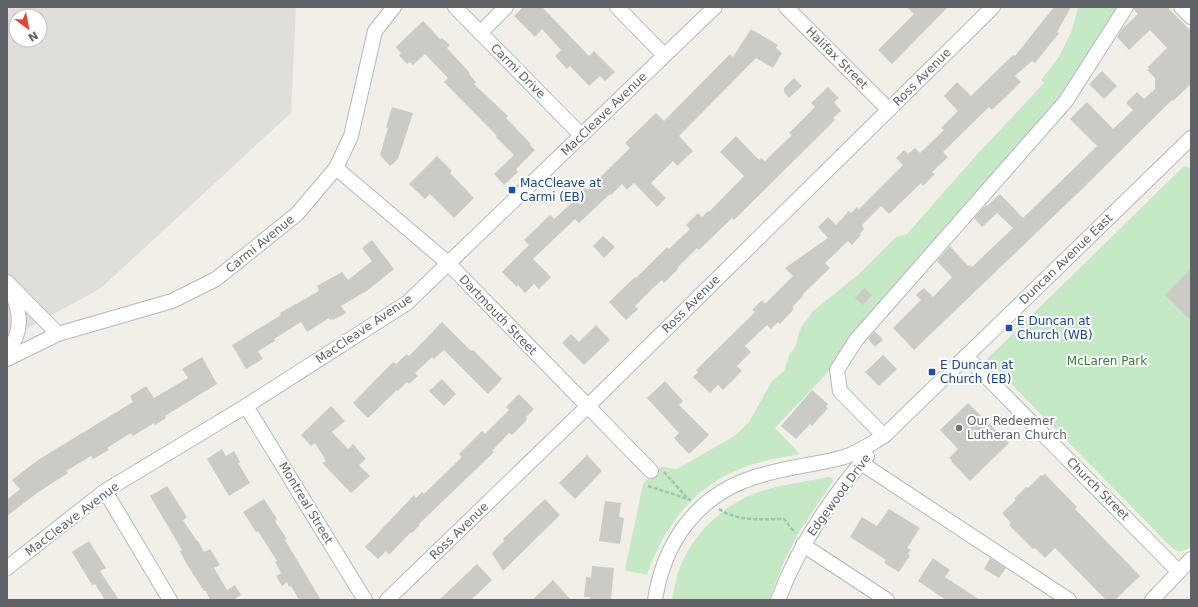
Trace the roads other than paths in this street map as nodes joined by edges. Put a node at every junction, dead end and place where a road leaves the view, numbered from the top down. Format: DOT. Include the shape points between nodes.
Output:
graph roads {
  1 [pos="394,7"];
  2 [pos="455,7"];
  3 [pos="506,7"];
  4 [pos="617,7"];
  5 [pos="715,7"];
  6 [pos="786,7"];
  7 [pos="993,7"];
  8 [pos="1126,7"];
  9 [pos="1181,7"];
  10 [pos="1191,17"];
  11 [pos="480,33"];
  12 [pos="664,55"];
  13 [pos="888,110"];
  14 [pos="581,135"];
  15 [pos="1189,144"];
  16 [pos="336,168"];
  17 [pos="448,263"];
  18 [pos="8,283"];
  19 [pos="58,334"];
  20 [pos="7,352"];
  21 [pos="966,356"];
  22 [pos="7,359"];
  23 [pos="246,406"];
  24 [pos="588,406"];
  25 [pos="884,436"];
  26 [pos="861,463"];
  27 [pos="656,469"];
  28 [pos="105,491"];
  29 [pos="803,545"];
  30 [pos="1191,559"];
  31 [pos="7,568"];
  32 [pos="1178,571"];
  33 [pos="170,600"];
  34 [pos="365,600"];
  35 [pos="387,600"];
  36 [pos="655,600"];
  37 [pos="778,600"];
  38 [pos="887,600"];
  39 [pos="1069,600"];
  40 [pos="1152,600"];
  1 -- 16 [label="street, Carmi Avenue" via="375,32 351,136"];
  2 -- 11 [label="street, Carmi Drive"];
  3 -- 11 [label="street"];
  4 -- 12 [label="street"];
  5 -- 12 [label="street, MacCleave Avenue"];
  6 -- 13 [label="street, Halifax Street"];
  7 -- 13 [label="street, Ross Avenue"];
  8 -- 25 [label="street" via="1066,101 856,340 837,370 840,391"];
  9 -- 10 [label="street"];
  11 -- 14 [label="street, Carmi Drive"];
  12 -- 14 [label="street, MacCleave Avenue"];
  13 -- 24 [label="street, Ross Avenue"];
  14 -- 17 [label="street, MacCleave Avenue"];
  15 -- 21 [label="street, Duncan Avenue East"];
  16 -- 17 [label="street, Dartmouth Street"];
  16 -- 19 [label="street, Carmi Avenue" via="297,214 216,278 172,301"];
  17 -- 23 [label="street, MacCleave Avenue" via="407,303"];
  17 -- 24 [label="street, Dartmouth Street"];
  18 -- 19 [label="street"];
  18 -- 20 [label="street" via="20,320"];
  19 -- 22 [label="street, Carmi Avenue"];
  21 -- 25 [label="street, Duncan Avenue East"];
  21 -- 32 [label="street, Church Street"];
  23 -- 28 [label="street, MacCleave Avenue"];
  23 -- 34 [label="street, Montreal Street"];
  24 -- 27 [label="street, Dartmouth Street"];
  24 -- 35 [label="street, Ross Avenue"];
  25 -- 26 [label="street, Edgewood Drive"];
  25 -- 36 [label="street, Duncan Avenue East" via="842,458 754,477 709,501 692,518 669,551"];
  26 -- 29 [label="street, Edgewood Drive" via="823,513"];
  26 -- 39 [label="street"];
  28 -- 31 [label="street, MacCleave Avenue"];
  28 -- 33 [label="street"];
  29 -- 37 [label="street, Edgewood Drive"];
  29 -- 38 [label="street"];
  30 -- 32 [label="street"];
  32 -- 40 [label="street"];
}
